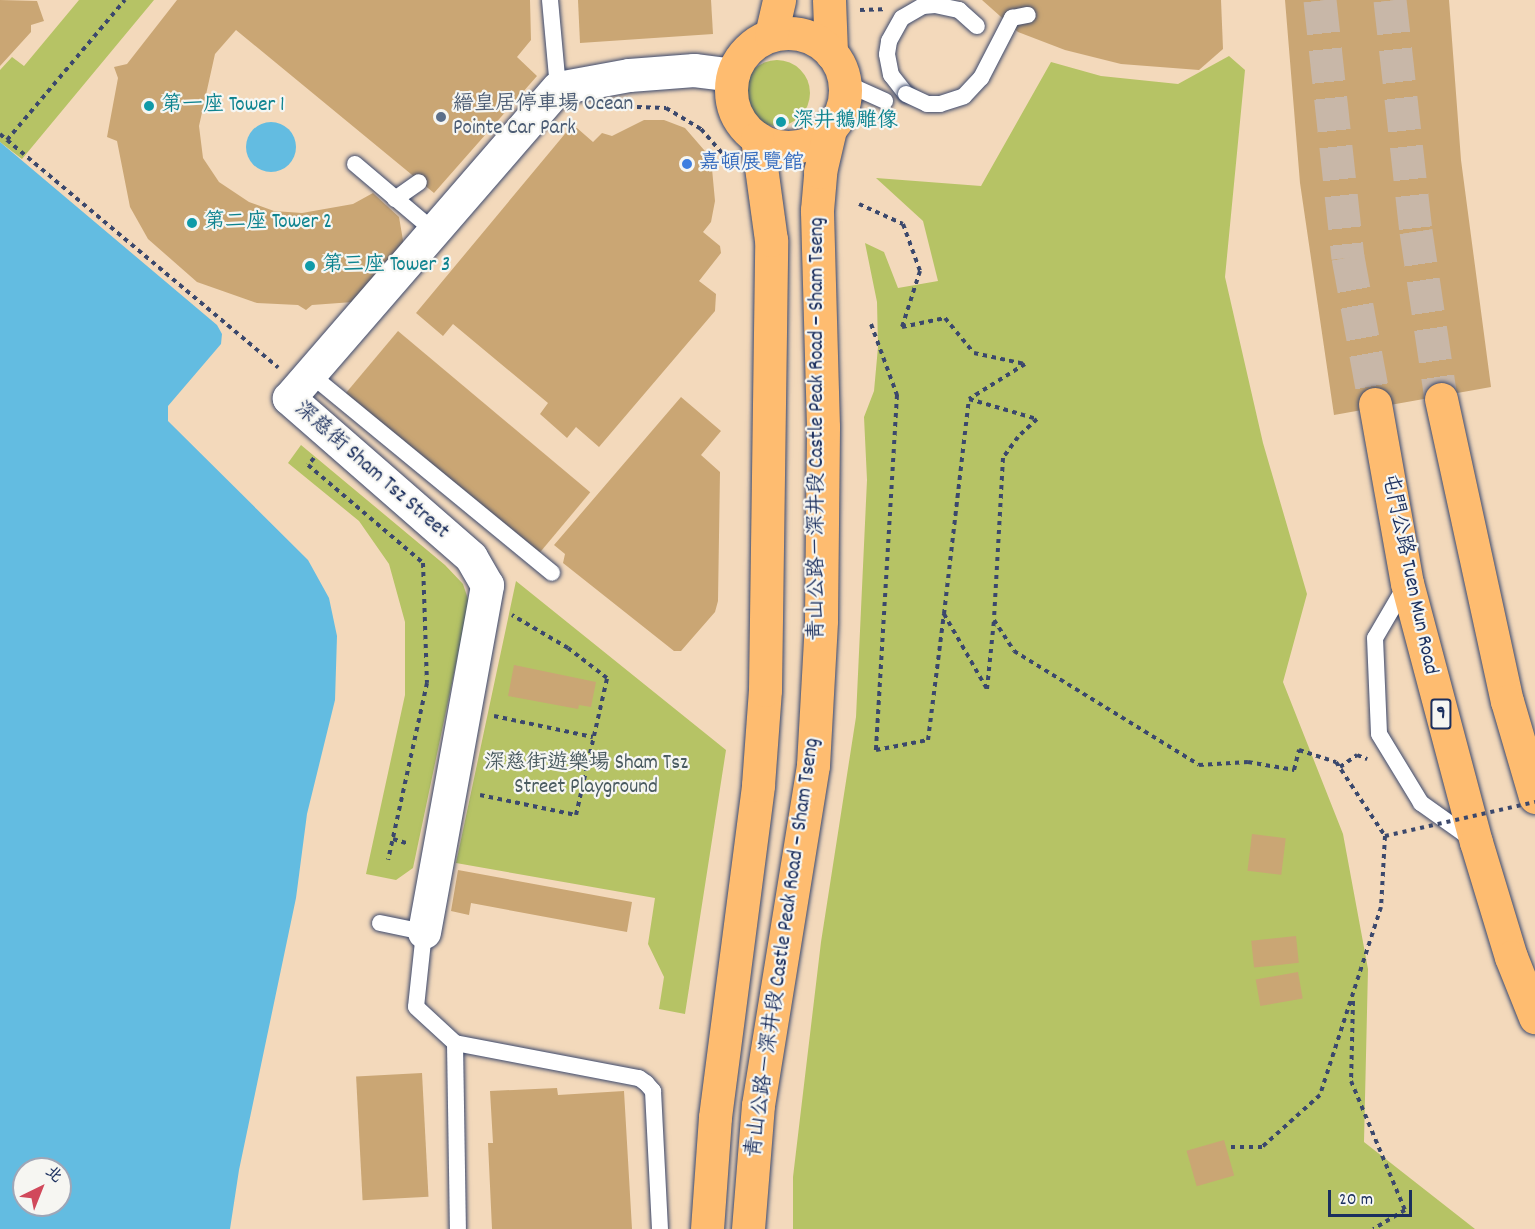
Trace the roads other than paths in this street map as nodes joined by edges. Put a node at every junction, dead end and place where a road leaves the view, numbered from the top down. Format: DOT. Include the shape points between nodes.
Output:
graph roads {
  1 [pos="550,0"];
  2 [pos="779,0"];
  3 [pos="829,0"];
  4 [pos="1028,15"];
  5 [pos="977,26"];
  6 [pos="771,35"];
  7 [pos="831,54"];
  8 [pos="733,75"];
  9 [pos="845,83"];
  10 [pos="558,88"];
  11 [pos="885,101"];
  12 [pos="830,129"];
  13 [pos="757,138"];
  14 [pos="355,164"];
  15 [pos="419,182"];
  16 [pos="395,199"];
  17 [pos="434,231"];
  18 [pos="305,379"];
  19 [pos="1441,399"];
  20 [pos="1375,404"];
  21 [pos="552,573"];
  22 [pos="1407,584"];
  23 [pos="1535,797"];
  24 [pos="1476,843"];
  25 [pos="380,923"];
  26 [pos="424,932"];
  27 [pos="1535,1017"];
  28 [pos="455,1043"];
  29 [pos="458,1229"];
  30 [pos="660,1229"];
  31 [pos="707,1229"];
  32 [pos="748,1229"];
  1 -- 10 [label="lane"];
  2 -- 6 [label="main road"];
  3 -- 7 [label="main road"];
  4 -- 5 [label="lane, bridge" via="1012,18 981,78 964,96 927,104 897,85 888,64 889,40 894,28 912,11 923,6 948,6"];
  6 -- 7 [label="main road" via="804,36"];
  6 -- 8 [label="main road" via="747,51"];
  7 -- 9 [label="main road"];
  8 -- 10 [label="street" via="694,70 629,75"];
  8 -- 13 [label="main road" via="730,93 734,110 743,126"];
  9 -- 11 [label="lane"];
  9 -- 12 [label="main road" via="840,115"];
  10 -- 17 [label="street, 深慈街 Sham Tsz Street"];
  12 -- 13 [label="main road" via="801,146 772,145"];
  12 -- 32 [label="main road, 青山公路－深井段 Castle Peak Road – Sham Tseng" via="820,172 817,210 823,427 821,620 813,765 758,1105"];
  13 -- 31 [label="main road, 青山公路－深井段 Castle Peak Road – Sham Tseng" via="771,240 766,679 758,785 715,1117"];
  14 -- 16 [label="lane"];
  15 -- 16 [label="lane"];
  16 -- 17 [label="lane"];
  17 -- 18 [label="street, 深慈街 Sham Tsz Street"];
  18 -- 21 [label="lane"];
  18 -- 26 [label="street, 深慈街 Sham Tsz Street" via="289,398 291,403 471,557 488,585"];
  19 -- 23 [label="main road" via="1502,678"];
  20 -- 22 [label="main road, 屯門公路 Tuen Mun Road / 9"];
  22 -- 24 [label="main road, 屯門公路 Tuen Mun Road / 9"];
  22 -- 24 [label="lane" via="1375,638 1379,734 1422,803"];
  24 -- 27 [label="main road, 屯門公路 Tuen Mun Road / 9" via="1511,957"];
  25 -- 26 [label="lane"];
  26 -- 28 [label="lane" via="416,1007"];
  28 -- 29 [label="lane"];
  28 -- 30 [label="lane" via="639,1078 646,1083 653,1091"];
}
